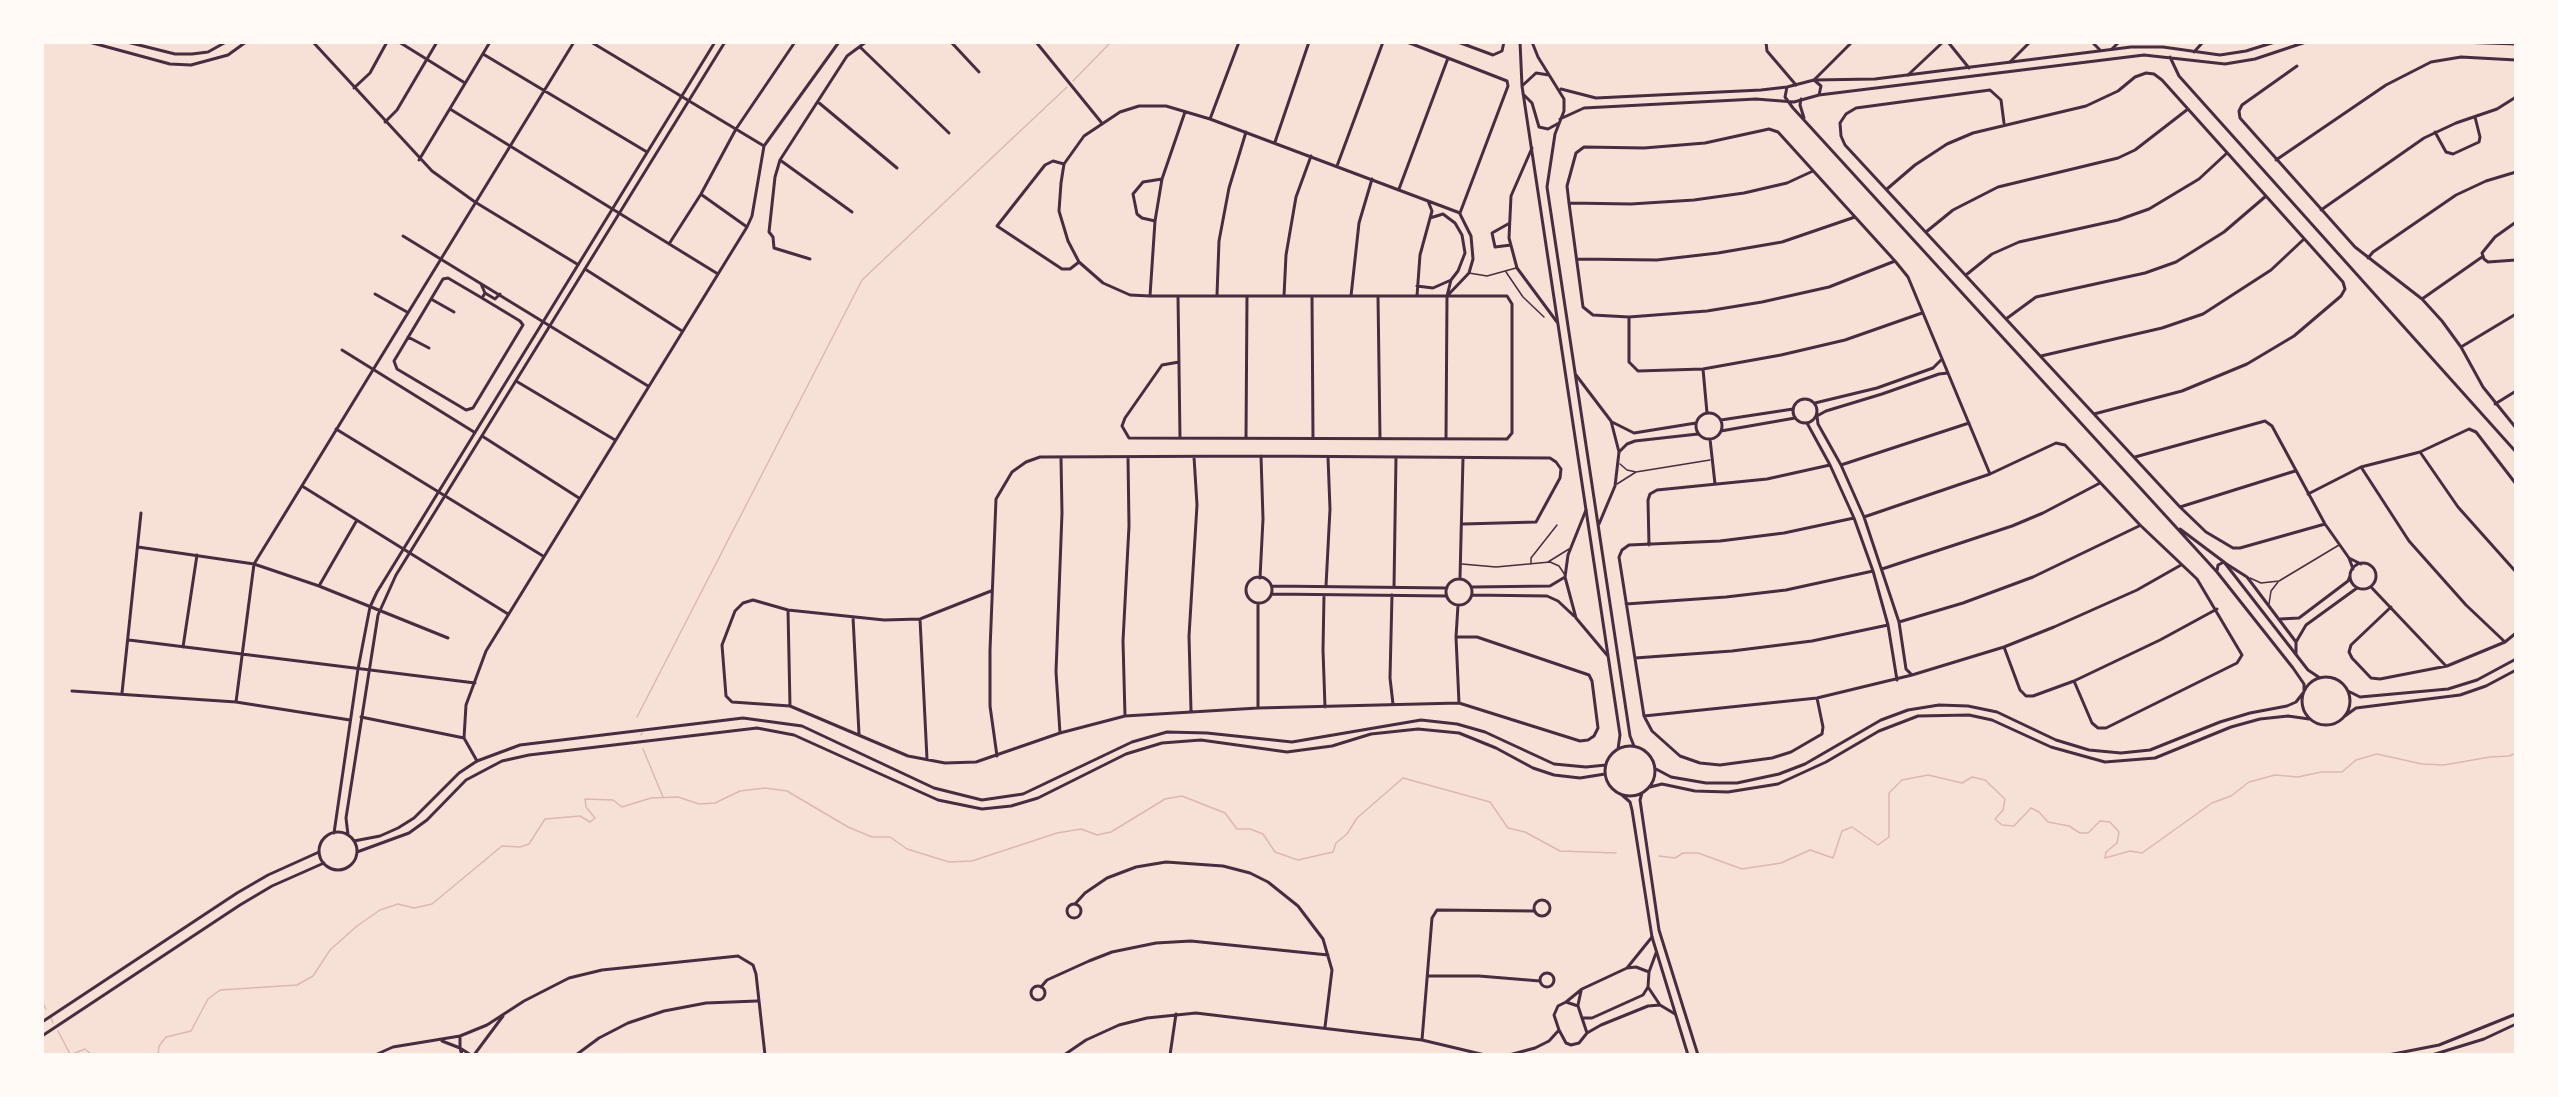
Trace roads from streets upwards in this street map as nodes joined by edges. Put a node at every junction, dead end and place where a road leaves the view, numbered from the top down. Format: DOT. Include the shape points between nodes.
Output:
graph roads {
  1 [pos="89,42"];
  2 [pos="127,42"];
  3 [pos="226,42"];
  4 [pos="246,42"];
  5 [pos="313,42"];
  6 [pos="387,42"];
  7 [pos="399,42"];
  8 [pos="437,42"];
  9 [pos="490,42"];
  10 [pos="574,42"];
  11 [pos="591,42"];
  12 [pos="715,42"];
  13 [pos="725,42"];
  14 [pos="795,42"];
  15 [pos="839,42"];
  16 [pos="866,42"];
  17 [pos="951,42"];
  18 [pos="1036,42"];
  19 [pos="1239,42"];
  20 [pos="1309,42"];
  21 [pos="1383,42"];
  22 [pos="1407,42"];
  23 [pos="1458,42"];
  24 [pos="1504,42"];
  25 [pos="1520,42"];
  26 [pos="1532,42"];
  27 [pos="1766,42"];
  28 [pos="1852,42"];
  29 [pos="1943,42"];
  30 [pos="1948,42"];
  31 [pos="2030,42"];
  32 [pos="2092,42"];
  33 [pos="2119,42"];
  34 [pos="2203,42"];
  35 [pos="2275,42"];
  36 [pos="2306,42"];
  37 [pos="2458,42"];
  38 [pos="2516,44"];
  39 [pos="860,47"];
  40 [pos="2112,49"];
  41 [pos="2100,50"];
  42 [pos="2246,51"];
  43 [pos="2194,52"];
  44 [pos="483,54"];
  45 [pos="2170,57"];
  46 [pos="1448,58"];
  47 [pos="427,59"];
  48 [pos="2250,60"];
  49 [pos="2516,60"];
  50 [pos="2008,63"];
  51 [pos="2297,66"];
  52 [pos="1970,68"];
  53 [pos="979,72"];
  54 [pos="1550,75"];
  55 [pos="1908,75"];
  56 [pos="1814,80"];
  57 [pos="465,83"];
  58 [pos="1796,85"];
  59 [pos="1522,87"];
  60 [pos="1787,87"];
  61 [pos="354,88"];
  62 [pos="1560,89"];
  63 [pos="544,91"];
  64 [pos="1523,94"];
  65 [pos="682,95"];
  66 [pos="1819,95"];
  67 [pos="2516,97"];
  68 [pos="1802,99"];
  69 [pos="1788,100"];
  70 [pos="689,101"];
  71 [pos="818,101"];
  72 [pos="450,109"];
  73 [pos="2188,109"];
  74 [pos="1185,112"];
  75 [pos="2475,117"];
  76 [pos="1210,119"];
  77 [pos="1805,120"];
  78 [pos="1559,121"];
  79 [pos="385,122"];
  80 [pos="1101,122"];
  81 [pos="2004,123"];
  82 [pos="736,129"];
  83 [pos="1246,132"];
  84 [pos="2435,132"];
  85 [pos="949,133"];
  86 [pos="1275,143"];
  87 [pos="509,146"];
  88 [pos="764,146"];
  89 [pos="1532,148"];
  90 [pos="647,152"];
  91 [pos="2228,153"];
  92 [pos="1311,156"];
  93 [pos="419,160"];
  94 [pos="780,160"];
  95 [pos="2276,160"];
  96 [pos="1064,164"];
  97 [pos="1337,166"];
  98 [pos="897,168"];
  99 [pos="1813,171"];
  100 [pos="2516,172"];
  101 [pos="1162,179"];
  102 [pos="1372,179"];
  103 [pos="1399,189"];
  104 [pos="1887,190"];
  105 [pos="701,194"];
  106 [pos="2266,196"];
  107 [pos="1427,200"];
  108 [pos="476,202"];
  109 [pos="1569,203"];
  110 [pos="612,209"];
  111 [pos="2321,210"];
  112 [pos="852,212"];
  113 [pos="619,213"];
  114 [pos="1460,213"];
  115 [pos="1855,217"];
  116 [pos="1430,218"];
  117 [pos="1155,221"];
  118 [pos="2516,222"];
  119 [pos="1508,224"];
  120 [pos="747,226"];
  121 [pos="1926,232"];
  122 [pos="404,236"];
  123 [pos="2304,239"];
  124 [pos="669,244"];
  125 [pos="1511,245"];
  126 [pos="2482,257"];
  127 [pos="440,258"];
  128 [pos="2368,258"];
  129 [pos="810,259"];
  130 [pos="1577,259"];
  131 [pos="2516,260"];
  132 [pos="1895,261"];
  133 [pos="1078,262"];
  134 [pos="578,264"];
  135 [pos="585,269"];
  136 [pos="718,274"];
  137 [pos="1966,275"];
  138 [pos="1451,280"];
  139 [pos="480,282"];
  140 [pos="1417,286"];
  141 [pos="485,293"];
  142 [pos="375,294"];
  143 [pos="500,294"];
  144 [pos="1150,296"];
  145 [pos="1178,296"];
  146 [pos="1217,296"];
  147 [pos="1247,296"];
  148 [pos="1284,296"];
  149 [pos="1312,296"];
  150 [pos="1350,296"];
  151 [pos="1378,296"];
  152 [pos="1417,296"];
  153 [pos="1447,296"];
  154 [pos="482,298"];
  155 [pos="431,299"];
  156 [pos="495,299"];
  157 [pos="2422,299"];
  158 [pos="492,304"];
  159 [pos="407,312"];
  160 [pos="454,312"];
  161 [pos="1922,313"];
  162 [pos="2516,314"];
  163 [pos="1629,317"];
  164 [pos="543,319"];
  165 [pos="2006,319"];
  166 [pos="550,324"];
  167 [pos="1559,326"];
  168 [pos="682,331"];
  169 [pos="408,337"];
  170 [pos="2461,347"];
  171 [pos="429,348"];
  172 [pos="342,350"];
  173 [pos="2042,356"];
  174 [pos="1942,359"];
  175 [pos="1179,362"];
  176 [pos="374,369"];
  177 [pos="1703,369"];
  178 [pos="1948,373"];
  179 [pos="1576,375"];
  180 [pos="516,381"];
  181 [pos="648,386"];
  182 [pos="2516,392"];
  183 [pos="1815,403"];
  184 [pos="2495,404"];
  185 [pos="1793,409"];
  186 [pos="1707,413"];
  187 [pos="2094,414"];
  188 [pos="1817,416"];
  189 [pos="1795,418"];
  190 [pos="1720,420"];
  191 [pos="1611,421"];
  192 [pos="1696,423"];
  193 [pos="1807,423"];
  194 [pos="1969,423"];
  195 [pos="1672,427"];
  196 [pos="2516,428"];
  197 [pos="336,429"];
  198 [pos="1651,430"];
  199 [pos="1721,431"];
  200 [pos="474,432"];
  201 [pos="1698,434"];
  202 [pos="1673,435"];
  203 [pos="482,436"];
  204 [pos="1180,438"];
  205 [pos="1246,438"];
  206 [pos="1313,438"];
  207 [pos="1380,438"];
  208 [pos="1651,438"];
  209 [pos="1446,439"];
  210 [pos="1710,439"];
  211 [pos="615,440"];
  212 [pos="2511,444"];
  213 [pos="2516,447"];
  214 [pos="1619,452"];
  215 [pos="2420,452"];
  216 [pos="2516,452"];
  217 [pos="1261,456"];
  218 [pos="1128,457"];
  219 [pos="1194,457"];
  220 [pos="1328,457"];
  221 [pos="1396,457"];
  222 [pos="2135,457"];
  223 [pos="1061,458"];
  224 [pos="1463,458"];
  225 [pos="1830,465"];
  226 [pos="1841,465"];
  227 [pos="2361,467"];
  228 [pos="2295,471"];
  229 [pos="1990,474"];
  230 [pos="2100,483"];
  231 [pos="1715,484"];
  232 [pos="2516,484"];
  233 [pos="302,486"];
  234 [pos="1851,488"];
  235 [pos="437,491"];
  236 [pos="1842,491"];
  237 [pos="2308,494"];
  238 [pos="446,495"];
  239 [pos="579,498"];
  240 [pos="2180,507"];
  241 [pos="1586,510"];
  242 [pos="141,513"];
  243 [pos="2166,515"];
  244 [pos="1864,517"];
  245 [pos="1854,518"];
  246 [pos="357,520"];
  247 [pos="1463,524"];
  248 [pos="1599,524"];
  249 [pos="2325,524"];
  250 [pos="2140,525"];
  251 [pos="1872,542"];
  252 [pos="1649,545"];
  253 [pos="1863,545"];
  254 [pos="138,547"];
  255 [pos="401,549"];
  256 [pos="410,553"];
  257 [pos="197,555"];
  258 [pos="543,556"];
  259 [pos="2349,558"];
  260 [pos="2224,562"];
  261 [pos="254,564"];
  262 [pos="2361,564"];
  263 [pos="2181,565"];
  264 [pos="1882,569"];
  265 [pos="2353,569"];
  266 [pos="1873,572"];
  267 [pos="2217,572"];
  268 [pos="2516,572"];
  269 [pos="2350,576"];
  270 [pos="1565,577"];
  271 [pos="1260,578"];
  272 [pos="1460,578"];
  273 [pos="319,586"];
  274 [pos="1272,586"];
  275 [pos="1326,586"];
  276 [pos="1394,587"];
  277 [pos="1472,587"];
  278 [pos="1504,587"];
  279 [pos="1533,587"];
  280 [pos="2371,587"];
  281 [pos="1447,588"];
  282 [pos="2357,588"];
  283 [pos="991,591"];
  284 [pos="1889,592"];
  285 [pos="1272,594"];
  286 [pos="2332,594"];
  287 [pos="1324,595"];
  288 [pos="1392,595"];
  289 [pos="1472,595"];
  290 [pos="1504,595"];
  291 [pos="1533,595"];
  292 [pos="1447,596"];
  293 [pos="1880,596"];
  294 [pos="2337,602"];
  295 [pos="1258,603"];
  296 [pos="1626,604"];
  297 [pos="1458,605"];
  298 [pos="2317,606"];
  299 [pos="370,607"];
  300 [pos="2391,607"];
  301 [pos="2217,609"];
  302 [pos="788,610"];
  303 [pos="379,611"];
  304 [pos="2323,613"];
  305 [pos="508,614"];
  306 [pos="853,617"];
  307 [pos="1576,618"];
  308 [pos="920,619"];
  309 [pos="2278,619"];
  310 [pos="1899,622"];
  311 [pos="1888,625"];
  312 [pos="2516,633"];
  313 [pos="448,638"];
  314 [pos="1456,638"];
  315 [pos="129,640"];
  316 [pos="2296,642"];
  317 [pos="2505,642"];
  318 [pos="183,646"];
  319 [pos="2004,647"];
  320 [pos="243,654"];
  321 [pos="1607,655"];
  322 [pos="2296,656"];
  323 [pos="1635,658"];
  324 [pos="2516,659"];
  325 [pos="2446,666"];
  326 [pos="358,669"];
  327 [pos="370,669"];
  328 [pos="2516,670"];
  329 [pos="1912,675"];
  330 [pos="2320,678"];
  331 [pos="1897,680"];
  332 [pos="2074,681"];
  333 [pos="475,683"];
  334 [pos="72,691"];
  335 [pos="2304,691"];
  336 [pos="2348,691"];
  337 [pos="122,694"];
  338 [pos="1817,698"];
  339 [pos="236,702"];
  340 [pos="1459,703"];
  341 [pos="1393,704"];
  342 [pos="790,706"];
  343 [pos="1325,707"];
  344 [pos="1258,708"];
  345 [pos="1191,711"];
  346 [pos="1125,716"];
  347 [pos="1644,716"];
  348 [pos="2345,716"];
  349 [pos="362,717"];
  350 [pos="2309,719"];
  351 [pos="351,720"];
  352 [pos="1060,733"];
  353 [pos="859,734"];
  354 [pos="464,738"];
  355 [pos="1635,746"];
  356 [pos="1618,748"];
  357 [pos="997,756"];
  358 [pos="927,759"];
  359 [pos="477,761"];
  360 [pos="1606,765"];
  361 [pos="1656,769"];
  362 [pos="1605,774"];
  363 [pos="1650,787"];
  364 [pos="1642,793"];
  365 [pos="1622,795"];
  366 [pos="334,833"];
  367 [pos="348,835"];
  368 [pos="354,841"];
  369 [pos="319,852"];
  370 [pos="357,852"];
  371 [pos="324,863"];
  372 [pos="1075,904"];
  373 [pos="1534,911"];
  374 [pos="1652,937"];
  375 [pos="1656,952"];
  376 [pos="1329,955"];
  377 [pos="1628,968"];
  378 [pos="1649,972"];
  379 [pos="1429,976"];
  380 [pos="1540,981"];
  381 [pos="1041,987"];
  382 [pos="1648,987"];
  383 [pos="1582,989"];
  384 [pos="758,1001"];
  385 [pos="1566,1002"];
  386 [pos="1627,1004"];
  387 [pos="1659,1005"];
  388 [pos="1578,1006"];
  389 [pos="1631,1012"];
  390 [pos="1176,1014"];
  391 [pos="1675,1014"];
  392 [pos="2516,1014"];
  393 [pos="505,1015"];
  394 [pos="1582,1018"];
  395 [pos="42,1022"];
  396 [pos="2516,1024"];
  397 [pos="488,1025"];
  398 [pos="1325,1027"];
  399 [pos="493,1030"];
  400 [pos="1558,1030"];
  401 [pos="1587,1033"];
  402 [pos="42,1036"];
  403 [pos="460,1036"];
  404 [pos="1563,1039"];
  405 [pos="440,1040"];
  406 [pos="1422,1040"];
  407 [pos="1549,1041"];
  408 [pos="460,1048"];
  409 [pos="375,1055"];
  410 [pos="462,1055"];
  411 [pos="473,1055"];
  412 [pos="576,1055"];
  413 [pos="765,1055"];
  414 [pos="1064,1055"];
  415 [pos="1170,1055"];
  416 [pos="1485,1055"];
  417 [pos="1509,1055"];
  418 [pos="1688,1055"];
  419 [pos="1698,1055"];
  420 [pos="2388,1055"];
  421 [pos="2432,1055"];
  1 -- 4 [label="street" via="170,64 191,65 228,55"];
  2 -- 3 [label="street" via="175,54 192,54 208,52"];
  5 -- 61 [label="street"];
  6 -- 61 [label="street" via="370,73"];
  7 -- 47 [label="street"];
  8 -- 47 [label="street"];
  9 -- 44 [label="street"];
  10 -- 63 [label="street"];
  11 -- 65 [label="street"];
  12 -- 65 [label="street"];
  13 -- 70 [label="street"];
  14 -- 82 [label="street"];
  15 -- 88 [label="street"];
  16 -- 39 [label="street"];
  17 -- 53 [label="street"];
  18 -- 80 [label="street"];
  19 -- 76 [label="street"];
  20 -- 86 [label="street"];
  21 -- 97 [label="street"];
  22 -- 46 [label="street"];
  23 -- 24 [label="street" via="1492,55 1502,51"];
  25 -- 59 [label="street"];
  26 -- 54 [label="street"];
  27 -- 58 [label="street" via="1767,51"];
  28 -- 56 [label="street"];
  29 -- 55 [label="street"];
  30 -- 52 [label="street"];
  31 -- 50 [label="street"];
  32 -- 41 [label="street"];
  33 -- 40 [label="street"];
  34 -- 43 [label="street"];
  35 -- 42 [label="street"];
  36 -- 48 [label="street"];
  37 -- 38 [label="street"];
  39 -- 71 [label="street" via="847,56"];
  39 -- 85 [label="street"];
  40 -- 41 [label="street"];
  40 -- 43 [label="street" via="2163,46"];
  41 -- 50 [label="street"];
  42 -- 43 [label="street" via="2220,55"];
  42 -- 48 [label="street"];
  44 -- 57 [label="street"];
  44 -- 63 [label="street"];
  45 -- 48 [label="street" via="2217,64"];
  45 -- 66 [label="street" via="2144,55"];
  45 -- 212 [label="street" via="2179,76"];
  46 -- 103 [label="street"];
  46 -- 114 [label="street" via="1504,79 1508,86"];
  47 -- 57 [label="street"];
  47 -- 79 [label="street" via="397,110"];
  49 -- 95 [label="street" via="2461,57 2431,62 2386,84"];
  50 -- 52 [label="street"];
  51 -- 95 [label="street" via="2244,103 2239,111 2241,120"];
  52 -- 55 [label="street"];
  54 -- 59 [label="street" via="1536,73"];
  54 -- 62 [label="street"];
  55 -- 56 [label="street" via="1875,80"];
  56 -- 58 [label="street"];
  56 -- 66 [label="street" via="1821,86"];
  57 -- 72 [label="street"];
  58 -- 60 [label="street"];
  59 -- 64 [label="street"];
  60 -- 62 [label="street" via="1596,98"];
  60 -- 69 [label="street" via="1784,93"];
  61 -- 79 [label="street"];
  62 -- 78 [label="street" via="1564,111"];
  63 -- 87 [label="street"];
  63 -- 90 [label="street"];
  64 -- 78 [label="street" via="1532,103 1539,127 1548,129"];
  64 -- 89 [label="street"];
  65 -- 70 [label="street"];
  65 -- 90 [label="street"];
  66 -- 68 [label="street"];
  67 -- 75 [label="street"];
  68 -- 69 [label="street"];
  68 -- 77 [label="street"];
  69 -- 77 [label="street"];
  69 -- 78 [label="street" via="1584,108"];
  70 -- 82 [label="street"];
  70 -- 113 [label="street"];
  71 -- 94 [label="street"];
  71 -- 98 [label="street"];
  72 -- 87 [label="street"];
  72 -- 93 [label="street"];
  73 -- 81 [label="street" via="2162,80 2146,73 2104,99"];
  73 -- 91 [label="street"];
  73 -- 121 [label="street" via="2135,150 2118,158 1998,187 1953,210"];
  74 -- 76 [label="street"];
  74 -- 80 [label="street" via="1166,106 1139,106"];
  74 -- 101 [label="street"];
  75 -- 84 [label="street"];
  75 -- 84 [label="street" via="2479,142 2453,154 2446,152"];
  76 -- 83 [label="street"];
  77 -- 243 [label="street"];
  78 -- 179 [label="street" via="1547,186"];
  79 -- 93 [label="street"];
  80 -- 96 [label="street" via="1084,136"];
  81 -- 104 [label="street" via="1947,144"];
  81 -- 104 [label="street" via="2001,100 1990,90 1856,108 1840,123 1840,136"];
  82 -- 88 [label="street"];
  82 -- 105 [label="street"];
  83 -- 86 [label="street"];
  83 -- 146 [label="street" via="1229,188 1219,241"];
  84 -- 111 [label="street"];
  86 -- 92 [label="street"];
  87 -- 108 [label="street"];
  87 -- 110 [label="street"];
  88 -- 120 [label="street"];
  89 -- 119 [label="street" via="1511,196"];
  89 -- 167 [label="street"];
  90 -- 110 [label="street"];
  91 -- 106 [label="street"];
  91 -- 137 [label="street" via="2199,179 2149,209 2118,220 2019,242 1992,254"];
  92 -- 97 [label="street"];
  92 -- 148 [label="street" via="1296,197"];
  93 -- 108 [label="street"];
  94 -- 112 [label="street"];
  94 -- 129 [label="street" via="769,232 774,248"];
  95 -- 111 [label="street"];
  96 -- 133 [label="street" via="1059,211"];
  96 -- 133 [label="street" via="1053,161 1045,165 998,226 1062,269 1070,269"];
  97 -- 102 [label="street"];
  99 -- 109 [label="street" via="1787,183 1694,200"];
  99 -- 109 [label="street" via="1778,132 1769,129 1705,143 1584,147 1576,153 1567,186"];
  99 -- 115 [label="street"];
  100 -- 128 [label="street" via="2456,195"];
  101 -- 117 [label="street"];
  101 -- 117 [label="street" via="1143,182 1133,194 1137,214"];
  102 -- 103 [label="street"];
  102 -- 150 [label="street" via="1359,223"];
  103 -- 107 [label="street"];
  104 -- 121 [label="street"];
  105 -- 120 [label="street"];
  105 -- 124 [label="street"];
  106 -- 123 [label="street"];
  106 -- 165 [label="street" via="2224,232 2176,262 2145,273 2036,297"];
  107 -- 114 [label="street"];
  107 -- 116 [label="street" via="1432,208"];
  108 -- 127 [label="street"];
  108 -- 134 [label="street"];
  109 -- 130 [label="street"];
  110 -- 113 [label="street"];
  110 -- 134 [label="street"];
  111 -- 128 [label="street"];
  113 -- 124 [label="street"];
  113 -- 135 [label="street"];
  114 -- 153 [label="street" via="1473,244 1469,273"];
  115 -- 130 [label="street" via="1782,242 1718,253 1657,260"];
  115 -- 132 [label="street"];
  116 -- 138 [label="street" via="1443,214 1455,224 1464,241 1461,266"];
  116 -- 140 [label="street"];
  117 -- 144 [label="street"];
  118 -- 126 [label="street" via="2489,242"];
  119 -- 125 [label="street"];
  119 -- 125 [label="street" via="1492,233 1495,247"];
  120 -- 136 [label="street"];
  121 -- 137 [label="street"];
  122 -- 127 [label="street"];
  123 -- 173 [label="street" via="2271,270 2203,314 2162,328"];
  123 -- 187 [label="street" via="2343,282 2344,289 2341,296 2294,336 2247,364 2182,390"];
  124 -- 136 [label="street"];
  125 -- 167 [label="street" via="1517,268"];
  126 -- 131 [label="street" via="2490,262"];
  126 -- 157 [label="street"];
  127 -- 139 [label="street"];
  127 -- 159 [label="street"];
  128 -- 157 [label="street"];
  130 -- 163 [label="street" via="1583,308 1593,315"];
  132 -- 161 [label="street" via="1908,277"];
  132 -- 163 [label="street" via="1829,287 1779,299 1707,311"];
  133 -- 144 [label="street" via="1103,283 1130,295"];
  134 -- 164 [label="street"];
  135 -- 166 [label="street"];
  135 -- 168 [label="street"];
  136 -- 168 [label="street"];
  137 -- 165 [label="street"];
  138 -- 140 [label="street" via="1433,288"];
  138 -- 153 [label="street"];
  139 -- 141 [label="street"];
  139 -- 143 [label="street"];
  140 -- 152 [label="street"];
  141 -- 154 [label="street"];
  141 -- 156 [label="street"];
  142 -- 159 [label="street"];
  143 -- 156 [label="street"];
  143 -- 164 [label="street"];
  144 -- 145 [label="street"];
  145 -- 146 [label="street"];
  145 -- 175 [label="street"];
  146 -- 147 [label="street"];
  147 -- 148 [label="street"];
  147 -- 205 [label="street"];
  148 -- 149 [label="street"];
  149 -- 150 [label="street"];
  149 -- 206 [label="street"];
  150 -- 151 [label="street"];
  151 -- 152 [label="street"];
  151 -- 207 [label="street"];
  152 -- 153 [label="street"];
  153 -- 209 [label="street"];
  153 -- 209 [label="street" via="1507,296 1512,304 1512,433 1507,439"];
  154 -- 155 [label="street" via="446,277"];
  154 -- 158 [label="street"];
  155 -- 160 [label="street"];
  155 -- 169 [label="street"];
  156 -- 158 [label="street"];
  157 -- 170 [label="street"];
  158 -- 169 [label="street" via="523,325 470,410 394,366 393,361"];
  159 -- 176 [label="street"];
  161 -- 174 [label="street"];
  161 -- 177 [label="street" via="1845,340"];
  162 -- 170 [label="street"];
  163 -- 177 [label="street" via="1629,362 1634,369"];
  164 -- 166 [label="street"];
  164 -- 200 [label="street"];
  165 -- 173 [label="street"];
  166 -- 180 [label="street"];
  166 -- 181 [label="street"];
  167 -- 241 [label="street"];
  168 -- 181 [label="street"];
  169 -- 171 [label="street"];
  170 -- 184 [label="street"];
  172 -- 176 [label="street"];
  173 -- 187 [label="street"];
  174 -- 178 [label="street"];
  174 -- 183 [label="street" via="1933,368 1877,388"];
  175 -- 204 [label="street"];
  175 -- 204 [label="street" via="1162,366 1122,426 1129,438"];
  176 -- 197 [label="street"];
  176 -- 200 [label="street"];
  177 -- 186 [label="street"];
  178 -- 188 [label="street"];
  178 -- 194 [label="street"];
  179 -- 191 [label="street"];
  179 -- 248 [label="street"];
  180 -- 203 [label="street"];
  180 -- 211 [label="street"];
  181 -- 211 [label="street"];
  182 -- 184 [label="street"];
  183 -- 185 [label="street" via="1804,398"];
  183 -- 188 [label="street"];
  184 -- 196 [label="street"];
  185 -- 189 [label="street"];
  185 -- 190 [label="street"];
  186 -- 190 [label="street"];
  186 -- 192 [label="street"];
  187 -- 222 [label="street"];
  188 -- 193 [label="street"];
  188 -- 226 [label="street"];
  189 -- 193 [label="street"];
  189 -- 199 [label="street"];
  190 -- 199 [label="street"];
  191 -- 198 [label="street" via="1634,433"];
  191 -- 214 [label="street"];
  192 -- 195 [label="street"];
  192 -- 201 [label="street"];
  193 -- 225 [label="street"];
  194 -- 226 [label="street"];
  194 -- 229 [label="street"];
  195 -- 198 [label="street"];
  195 -- 202 [label="street"];
  197 -- 233 [label="street"];
  197 -- 235 [label="street"];
  198 -- 208 [label="street"];
  199 -- 210 [label="street"];
  200 -- 235 [label="street"];
  201 -- 202 [label="street"];
  201 -- 210 [label="street"];
  202 -- 208 [label="street"];
  203 -- 238 [label="street"];
  203 -- 239 [label="street"];
  204 -- 205 [label="street"];
  205 -- 206 [label="street"];
  206 -- 207 [label="street"];
  207 -- 209 [label="street"];
  208 -- 214 [label="street" via="1630,442"];
  210 -- 231 [label="street"];
  211 -- 239 [label="street"];
  212 -- 213 [label="street"];
  212 -- 216 [label="street"];
  214 -- 248 [label="street" via="1616,486"];
  215 -- 227 [label="street"];
  215 -- 232 [label="street" via="2469,429 2476,432"];
  215 -- 268 [label="street" via="2458,507"];
  217 -- 219 [label="street"];
  217 -- 220 [label="street"];
  217 -- 271 [label="street"];
  218 -- 219 [label="street"];
  218 -- 223 [label="street"];
  218 -- 346 [label="street"];
  219 -- 345 [label="street" via="1197,505 1189,636"];
  220 -- 221 [label="street"];
  220 -- 275 [label="street"];
  221 -- 224 [label="street"];
  221 -- 276 [label="street"];
  222 -- 228 [label="street" via="2265,421 2272,426"];
  222 -- 240 [label="street"];
  223 -- 283 [label="street" via="1040,457 1026,462 1012,472 996,498"];
  223 -- 352 [label="street" via="1056,672"];
  224 -- 247 [label="street"];
  224 -- 247 [label="street" via="1550,458 1561,469 1536,522"];
  225 -- 231 [label="street" via="1767,479"];
  225 -- 236 [label="street"];
  226 -- 234 [label="street"];
  227 -- 237 [label="street"];
  227 -- 317 [label="street" via="2409,541"];
  228 -- 237 [label="street"];
  228 -- 240 [label="street"];
  229 -- 230 [label="street" via="2056,443 2066,445"];
  229 -- 244 [label="street"];
  230 -- 250 [label="street"];
  230 -- 264 [label="street" via="2012,526"];
  231 -- 252 [label="street" via="1650,494"];
  233 -- 246 [label="street"];
  233 -- 261 [label="street"];
  234 -- 236 [label="street"];
  234 -- 244 [label="street"];
  235 -- 238 [label="street"];
  235 -- 255 [label="street"];
  236 -- 245 [label="street"];
  237 -- 249 [label="street"];
  238 -- 256 [label="street"];
  238 -- 258 [label="street"];
  239 -- 258 [label="street"];
  240 -- 249 [label="street" via="2206,532 2233,548"];
  241 -- 270 [label="street" via="1571,546"];
  241 -- 321 [label="street"];
  242 -- 254 [label="street"];
  243 -- 260 [label="street" via="2192,540"];
  243 -- 267 [label="street"];
  244 -- 251 [label="street"];
  245 -- 252 [label="street" via="1731,540"];
  245 -- 253 [label="street"];
  246 -- 255 [label="street"];
  246 -- 273 [label="street"];
  247 -- 272 [label="street"];
  248 -- 355 [label="street" via="1629,736"];
  249 -- 259 [label="street"];
  250 -- 263 [label="street"];
  250 -- 310 [label="street" via="2033,577"];
  251 -- 253 [label="street"];
  251 -- 264 [label="street"];
  252 -- 296 [label="street" via="1629,545 1619,557"];
  253 -- 266 [label="street"];
  254 -- 257 [label="street"];
  254 -- 315 [label="street"];
  255 -- 256 [label="street"];
  255 -- 299 [label="street"];
  256 -- 303 [label="street"];
  256 -- 305 [label="street"];
  257 -- 261 [label="street"];
  257 -- 318 [label="street"];
  258 -- 305 [label="street"];
  259 -- 262 [label="street"];
  259 -- 265 [label="street"];
  260 -- 267 [label="street" via="2218,565"];
  260 -- 309 [label="street" via="2247,577"];
  260 -- 322 [label="street"];
  261 -- 273 [label="street"];
  261 -- 320 [label="street"];
  262 -- 265 [label="street"];
  262 -- 280 [label="street" via="2368,564 2376,572"];
  263 -- 301 [label="street" via="2197,579"];
  263 -- 319 [label="street" via="2137,590"];
  264 -- 284 [label="street"];
  265 -- 269 [label="street"];
  266 -- 293 [label="street"];
  266 -- 296 [label="street" via="1776,591"];
  267 -- 335 [label="street" via="2294,668"];
  269 -- 282 [label="street"];
  269 -- 286 [label="street"];
  270 -- 279 [label="street" via="1550,586"];
  270 -- 307 [label="street"];
  271 -- 274 [label="street"];
  271 -- 295 [label="street" via="1249,582 1246,590 1251,600"];
  272 -- 277 [label="street"];
  272 -- 281 [label="street"];
  273 -- 299 [label="street"];
  274 -- 275 [label="street"];
  274 -- 285 [label="street"];
  275 -- 276 [label="street"];
  276 -- 281 [label="street"];
  277 -- 278 [label="street"];
  277 -- 289 [label="street"];
  278 -- 279 [label="street"];
  278 -- 290 [label="street"];
  279 -- 291 [label="street"];
  280 -- 282 [label="street"];
  280 -- 300 [label="street"];
  281 -- 292 [label="street"];
  282 -- 294 [label="street"];
  283 -- 308 [label="street"];
  283 -- 357 [label="street" via="990,706"];
  284 -- 293 [label="street"];
  284 -- 310 [label="street"];
  285 -- 287 [label="street"];
  285 -- 295 [label="street" via="1267,601"];
  286 -- 294 [label="street"];
  286 -- 298 [label="street"];
  287 -- 288 [label="street"];
  287 -- 343 [label="street"];
  288 -- 292 [label="street"];
  288 -- 341 [label="street"];
  289 -- 290 [label="street"];
  289 -- 297 [label="street"];
  290 -- 291 [label="street"];
  291 -- 307 [label="street" via="1553,597"];
  292 -- 297 [label="street"];
  293 -- 311 [label="street"];
  294 -- 304 [label="street"];
  295 -- 344 [label="street"];
  296 -- 323 [label="street"];
  297 -- 314 [label="street"];
  298 -- 304 [label="street"];
  298 -- 309 [label="street" via="2299,618"];
  299 -- 303 [label="street"];
  299 -- 326 [label="street"];
  300 -- 325 [label="street"];
  300 -- 325 [label="street" via="2351,645 2352,658 2371,678 2380,680"];
  301 -- 332 [label="street"];
  301 -- 332 [label="street" via="2242,655 2237,663 2106,728 2092,723"];
  302 -- 306 [label="street"];
  302 -- 342 [label="street"];
  302 -- 342 [label="street" via="753,600 743,603 735,611 722,645 726,696 732,702"];
  303 -- 313 [label="street"];
  303 -- 327 [label="street"];
  304 -- 316 [label="street" via="2306,625"];
  305 -- 333 [label="street" via="486,651"];
  306 -- 308 [label="street"];
  306 -- 353 [label="street"];
  307 -- 321 [label="street"];
  308 -- 358 [label="street"];
  309 -- 316 [label="street"];
  310 -- 329 [label="street" via="1906,669"];
  311 -- 323 [label="street" via="1743,650"];
  311 -- 331 [label="street"];
  312 -- 317 [label="street"];
  314 -- 340 [label="street"];
  314 -- 340 [label="street" via="1477,638 1589,675 1598,728 1588,740 1580,741"];
  315 -- 318 [label="street"];
  315 -- 337 [label="street"];
  316 -- 322 [label="street"];
  317 -- 325 [label="street"];
  318 -- 320 [label="street"];
  319 -- 329 [label="street"];
  319 -- 332 [label="street" via="2020,690 2026,696"];
  320 -- 326 [label="street"];
  320 -- 339 [label="street"];
  321 -- 356 [label="street" via="1620,735"];
  322 -- 330 [label="street"];
  323 -- 347 [label="street"];
  324 -- 336 [label="street" via="2477,680 2448,689 2360,697"];
  326 -- 327 [label="street"];
  326 -- 351 [label="street"];
  327 -- 333 [label="street"];
  327 -- 349 [label="street"];
  328 -- 348 [label="street" via="2460,695 2356,708"];
  329 -- 331 [label="street"];
  330 -- 335 [label="street"];
  330 -- 336 [label="street" via="2337,679"];
  331 -- 338 [label="street"];
  333 -- 354 [label="street" via="466,705"];
  334 -- 337 [label="street"];
  335 -- 350 [label="street" via="2302,707"];
  335 -- 361 [label="street" via="2288,706 2250,712 2175,742 2140,751 2089,750 2056,740 1997,712 1939,705 1881,720 1806,764 1779,774 1737,783 1706,783 1671,777"];
  336 -- 348 [label="street" via="2350,704"];
  337 -- 339 [label="street"];
  338 -- 347 [label="street"];
  338 -- 347 [label="street" via="1822,734 1810,743 1772,758 1720,765 1700,764 1680,756 1652,731"];
  339 -- 351 [label="street"];
  340 -- 341 [label="street"];
  341 -- 343 [label="street"];
  342 -- 353 [label="street"];
  343 -- 344 [label="street"];
  344 -- 345 [label="street"];
  345 -- 346 [label="street"];
  346 -- 352 [label="street"];
  348 -- 350 [label="street" via="2324,726"];
  349 -- 354 [label="street"];
  349 -- 367 [label="street" via="346,818"];
  350 -- 363 [label="street" via="2288,716 2260,720 2231,727 2155,758 2105,762 2059,750 1992,720 1969,715 1926,716 1879,730 1826,762 1778,784 1728,792 1662,784"];
  351 -- 366 [label="street"];
  352 -- 357 [label="street"];
  353 -- 358 [label="street" via="908,756"];
  354 -- 359 [label="street"];
  355 -- 356 [label="street"];
  355 -- 361 [label="street" via="1648,752"];
  356 -- 360 [label="street"];
  357 -- 358 [label="street" via="976,762"];
  359 -- 360 [label="street" via="520,745 743,718 770,720 802,726 934,788 982,800 1023,794 1132,742 1167,732 1292,742 1421,720 1485,732 1554,764"];
  359 -- 368 [label="street" via="452,779 414,818 380,836"];
  360 -- 362 [label="street"];
  361 -- 363 [label="street"];
  362 -- 365 [label="street" via="1611,787"];
  362 -- 370 [label="street" via="1580,778 1554,775 1459,733 1418,729 1371,734 1332,746 1287,752 1201,740 1144,748 1038,798 982,809 938,800 794,735 757,728 502,761 466,780 409,833"];
  363 -- 364 [label="street"];
  364 -- 365 [label="street"];
  364 -- 419 [label="street" via="1659,930"];
  365 -- 374 [label="street" via="1632,810"];
  366 -- 367 [label="street"];
  366 -- 369 [label="street" via="323,840"];
  367 -- 368 [label="street"];
  368 -- 370 [label="street"];
  369 -- 371 [label="street"];
  369 -- 395 [label="street" via="237,893"];
  370 -- 371 [label="street" via="352,864 341,870 328,868"];
  371 -- 402 [label="street" via="240,905"];
  372 -- 372 [label="street" via="1068,907 1071,917 1080,913"];
  372 -- 376 [label="street" via="1107,878 1136,867 1166,862 1223,866 1268,882 1298,906 1313,923"];
  373 -- 373 [label="street" via="1545,916 1550,907 1540,900"];
  373 -- 379 [label="street" via="1437,910 1432,918"];
  374 -- 375 [label="street"];
  374 -- 377 [label="street"];
  375 -- 378 [label="street"];
  375 -- 391 [label="street"];
  376 -- 381 [label="street" via="1191,941 1156,943 1089,960 1047,980"];
  376 -- 398 [label="street" via="1332,969"];
  377 -- 378 [label="street"];
  377 -- 383 [label="street"];
  378 -- 382 [label="street"];
  379 -- 380 [label="street"];
  379 -- 406 [label="street"];
  380 -- 380 [label="street" via="1548,987 1553,978 1546,973"];
  381 -- 381 [label="street" via="1031,991 1036,1000 1044,997"];
  382 -- 386 [label="street" via="1643,995"];
  382 -- 387 [label="street"];
  383 -- 385 [label="street"];
  383 -- 388 [label="street"];
  384 -- 393 [label="street" via="753,965 738,956 602,970 569,978"];
  384 -- 412 [label="street" via="706,1003 664,1011 628,1023"];
  384 -- 413 [label="street"];
  385 -- 388 [label="street"];
  385 -- 400 [label="street" via="1558,1006 1554,1015"];
  386 -- 389 [label="street"];
  386 -- 394 [label="street"];
  387 -- 389 [label="street"];
  387 -- 391 [label="street"];
  388 -- 394 [label="street"];
  389 -- 401 [label="street"];
  390 -- 398 [label="street"];
  390 -- 414 [label="street" via="1119,1025"];
  390 -- 415 [label="street"];
  391 -- 418 [label="street"];
  392 -- 420 [label="street" via="2439,1045"];
  393 -- 397 [label="street"];
  393 -- 399 [label="street"];
  394 -- 401 [label="street"];
  396 -- 421 [label="street"];
  397 -- 399 [label="street"];
  397 -- 403 [label="street"];
  398 -- 406 [label="street"];
  399 -- 411 [label="street"];
  400 -- 404 [label="street"];
  400 -- 407 [label="street"];
  401 -- 404 [label="street" via="1579,1043 1571,1045"];
  403 -- 405 [label="street"];
  403 -- 408 [label="street"];
  404 -- 407 [label="street"];
  405 -- 408 [label="street"];
  405 -- 409 [label="street" via="393,1047"];
  406 -- 416 [label="street"];
  407 -- 417 [label="street"];
  408 -- 410 [label="street"];
  408 -- 411 [label="street"];
}
